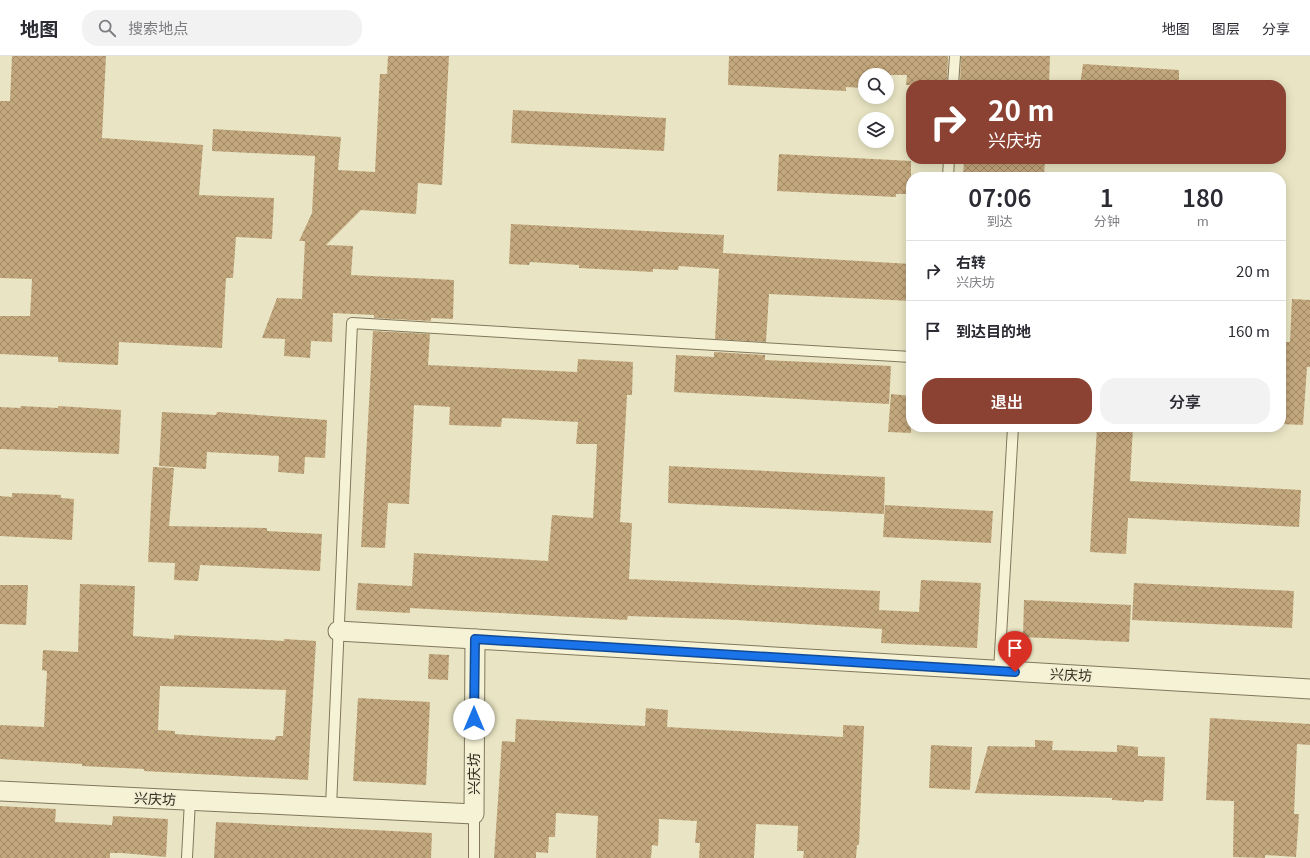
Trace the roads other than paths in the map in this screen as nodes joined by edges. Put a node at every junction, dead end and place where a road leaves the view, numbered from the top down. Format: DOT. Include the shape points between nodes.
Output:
graph roads {
  1 [pos="955,56"];
  2 [pos="953,80"];
  3 [pos="906,357"];
  4 [pos="1013,432"];
  5 [pos="338,631"];
  6 [pos="475,639"];
  7 [pos="999,671"];
  8 [pos="1310,689"];
  9 [pos="0,791"];
  10 [pos="190,800"];
  11 [pos="331,807"];
  12 [pos="474,814"];
  13 [pos="187,858"];
  14 [pos="474,858"];
  1 -- 2 [label="lane"];
  3 -- 5 [label="lane" via="352,323"];
  4 -- 7 [label="lane"];
  5 -- 6 [label="street"];
  5 -- 11 [label="lane"];
  6 -- 7 [label="street, 兴庆坊"];
  6 -- 12 [label="street, 兴庆坊"];
  7 -- 8 [label="street, 兴庆坊"];
  9 -- 10 [label="street, 兴庆坊"];
  10 -- 11 [label="street, 兴庆坊"];
  10 -- 13 [label="lane"];
  11 -- 12 [label="street, 兴庆坊"];
  12 -- 14 [label="lane"];
}
